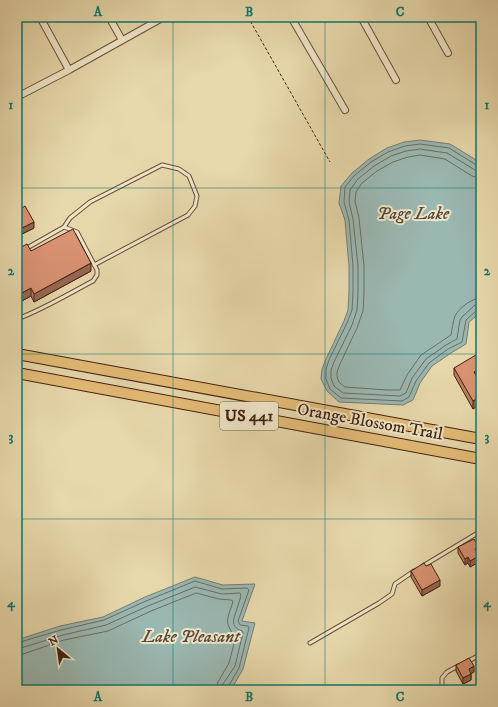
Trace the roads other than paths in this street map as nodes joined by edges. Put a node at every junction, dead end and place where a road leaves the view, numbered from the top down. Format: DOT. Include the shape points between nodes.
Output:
graph roads {
  1 [pos="40,17"];
  2 [pos="110,17"];
  3 [pos="164,17"];
  4 [pos="291,17"];
  5 [pos="361,17"];
  6 [pos="428,17"];
  7 [pos="122,40"];
  8 [pos="448,53"];
  9 [pos="69,70"];
  10 [pos="396,80"];
  11 [pos="17,96"];
  12 [pos="345,110"];
  13 [pos="64,227"];
  14 [pos="24,250"];
  15 [pos="94,265"];
  16 [pos="17,319"];
  17 [pos="17,354"];
  18 [pos="17,373"];
  19 [pos="481,439"];
  20 [pos="481,459"];
  21 [pos="481,531"];
  22 [pos="310,643"];
  23 [pos="481,654"];
  24 [pos="442,685"];
  1 -- 9 [label="street"];
  2 -- 7 [label="street"];
  3 -- 7 [label="street"];
  4 -- 12 [label="street"];
  5 -- 10 [label="street"];
  6 -- 8 [label="street"];
  7 -- 9 [label="street"];
  9 -- 11 [label="street"];
  13 -- 14 [label="lane"];
  13 -- 15 [label="lane" via="77,232"];
  13 -- 15 [label="lane" via="70,218 90,202 162,165 179,169 189,176 197,196 195,206 188,215"];
  15 -- 16 [label="lane" via="97,275 93,281"];
  17 -- 19 [label="main road, Orange Blossom Trail / US 441"];
  18 -- 20 [label="main road, Orange Blossom Trail / US 441"];
  21 -- 22 [label="lane" via="395,584 392,594 379,603"];
  23 -- 24 [label="lane" via="447,672 442,678"];
}
